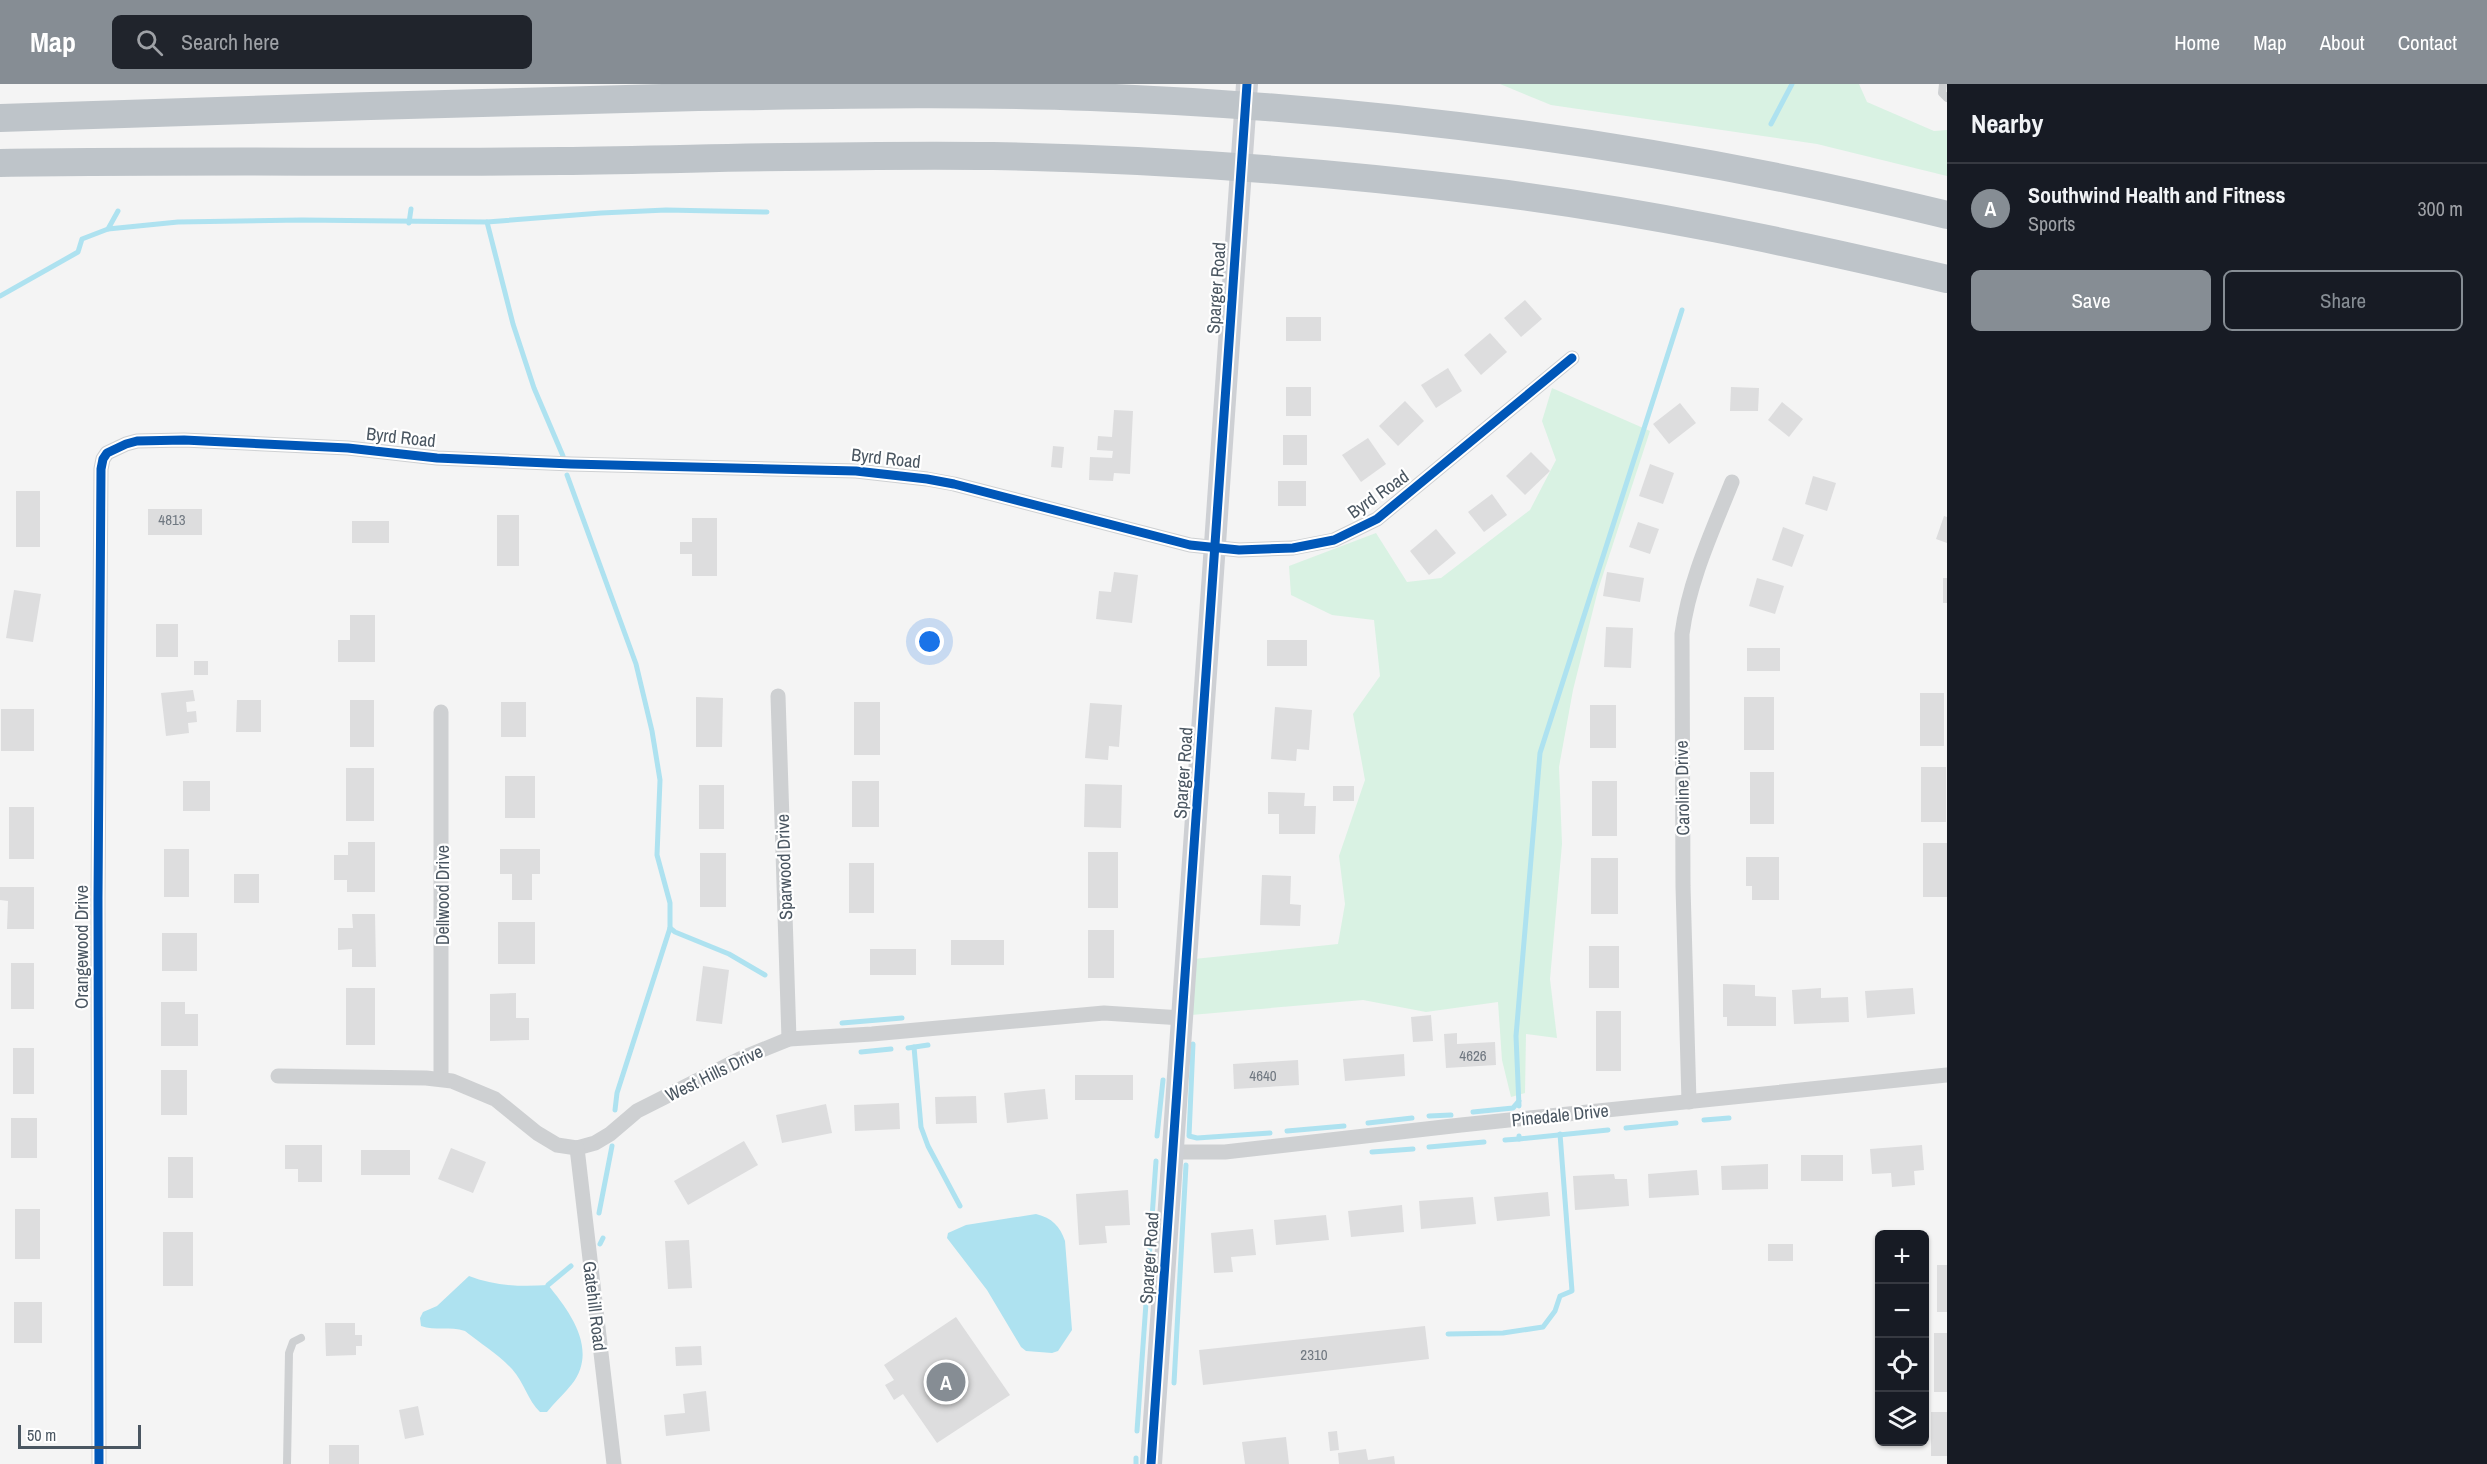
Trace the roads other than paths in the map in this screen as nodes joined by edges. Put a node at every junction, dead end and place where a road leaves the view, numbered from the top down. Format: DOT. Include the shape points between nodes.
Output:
graph roads {
  1 [pos="1246,84"];
  2 [pos="1943,84"];
  3 [pos="1947,98"];
  4 [pos="0,118"];
  5 [pos="0,163"];
  6 [pos="1947,215"];
  7 [pos="1947,279"];
  8 [pos="1572,358"];
  9 [pos="126,444"];
  10 [pos="1732,482"];
  11 [pos="1215,548"];
  12 [pos="778,696"];
  13 [pos="441,712"];
  14 [pos="1182,1018"];
  15 [pos="789,1039"];
  16 [pos="1947,1075"];
  17 [pos="278,1076"];
  18 [pos="441,1078"];
  19 [pos="1689,1102"];
  20 [pos="577,1148"];
  21 [pos="1173,1152"];
  22 [pos="301,1338"];
  23 [pos="99,1464"];
  24 [pos="287,1464"];
  25 [pos="614,1464"];
  26 [pos="1151,1464"];
  1 -- 11 [label="street, Sparger Road"];
  2 -- 3 [label="lane" via="1942,93"];
  4 -- 6 [label="highway" via="781,96 985,95 1161,100 1402,119 1603,147 1699,162"];
  5 -- 7 [label="highway" via="905,156 1188,165 1520,196 1763,238"];
  8 -- 11 [label="street, Byrd Road" via="1393,508 1354,532 1293,548"];
  9 -- 11 [label="street, Byrd Road" via="216,441 348,448 437,458 882,473 954,484 1190,545"];
  9 -- 23 [label="street, Orangewood Drive" via="107,453 101,469"];
  10 -- 19 [label="street, Caroline Drive" via="1696,575 1682,634"];
  11 -- 14 [label="street, Sparger Road"];
  12 -- 15 [label="street, Sparwood Drive"];
  13 -- 18 [label="street, Dellwood Drive"];
  14 -- 15 [label="street, West Hills Drive" via="1104,1013"];
  14 -- 21 [label="street, Sparger Road"];
  15 -- 20 [label="street, West Hills Drive" via="637,1111 610,1134"];
  16 -- 19 [label="street, Pinedale Drive"];
  17 -- 18 [label="street"];
  18 -- 20 [label="street" via="495,1099 557,1145"];
  19 -- 21 [label="street, Pinedale Drive" via="1225,1152"];
  20 -- 25 [label="street, Gatehill Road"];
  21 -- 26 [label="street, Sparger Road"];
  22 -- 24 [label="lane" via="293,1342 289,1353"];
}
